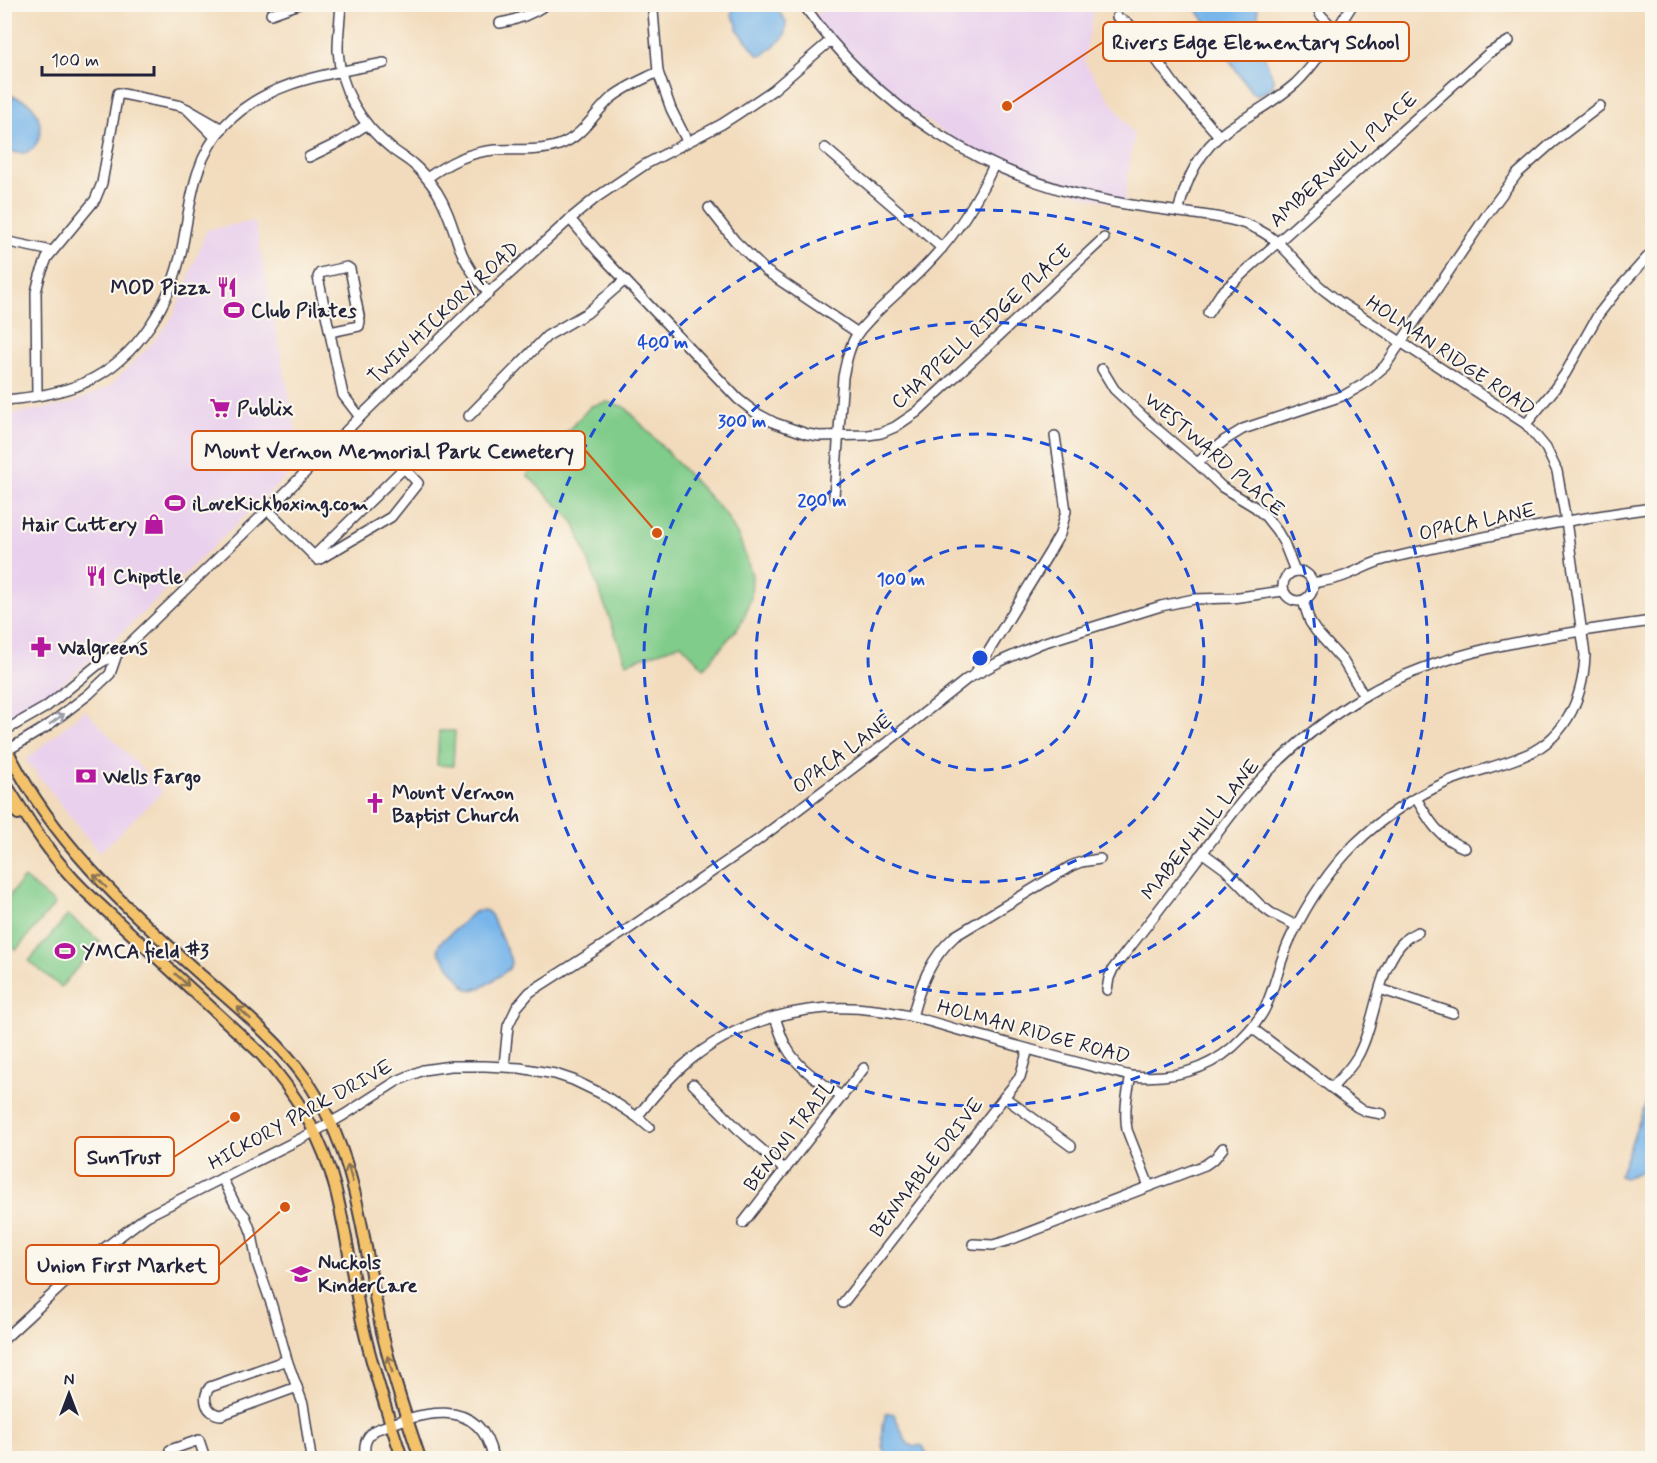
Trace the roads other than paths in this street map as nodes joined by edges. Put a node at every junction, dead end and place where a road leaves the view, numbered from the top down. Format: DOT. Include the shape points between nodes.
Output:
graph roads {
  1 [pos="298,4"];
  2 [pos="341,4"];
  3 [pos="547,4"];
  4 [pos="803,4"];
  5 [pos="1317,4"];
  6 [pos="1353,4"];
  7 [pos="653,11"];
  8 [pos="271,14"];
  9 [pos="1117,17"];
  10 [pos="500,23"];
  11 [pos="1336,31"];
  12 [pos="830,40"];
  13 [pos="1509,41"];
  14 [pos="384,63"];
  15 [pos="341,71"];
  16 [pos="658,72"];
  17 [pos="1600,106"];
  18 [pos="366,125"];
  19 [pos="219,133"];
  20 [pos="1219,136"];
  21 [pos="687,141"];
  22 [pos="825,148"];
  23 [pos="309,157"];
  24 [pos="994,165"];
  25 [pos="427,178"];
  26 [pos="709,208"];
  27 [pos="1178,212"];
  28 [pos="570,219"];
  29 [pos="1104,238"];
  30 [pos="4,241"];
  31 [pos="1277,242"];
  32 [pos="942,248"];
  33 [pos="52,251"];
  34 [pos="1653,252"];
  35 [pos="625,280"];
  36 [pos="489,293"];
  37 [pos="1208,313"];
  38 [pos="330,332"];
  39 [pos="858,333"];
  40 [pos="1402,342"];
  41 [pos="1102,369"];
  42 [pos="38,396"];
  43 [pos="4,400"];
  44 [pos="469,416"];
  45 [pos="360,417"];
  46 [pos="1526,424"];
  47 [pos="838,435"];
  48 [pos="1054,436"];
  49 [pos="1197,463"];
  50 [pos="834,496"];
  51 [pos="1653,508"];
  52 [pos="268,510"];
  53 [pos="1566,521"];
  54 [pos="314,556"];
  55 [pos="1295,571"];
  56 [pos="1312,583"];
  57 [pos="1283,591"];
  58 [pos="1303,601"];
  59 [pos="1653,621"];
  60 [pos="1581,631"];
  61 [pos="117,654"];
  62 [pos="975,675"];
  63 [pos="1364,696"];
  64 [pos="4,731"];
  65 [pos="6,748"];
  66 [pos="4,781"];
  67 [pos="4,798"];
  68 [pos="1416,798"];
  69 [pos="1465,848"];
  70 [pos="1203,852"];
  71 [pos="55,859"];
  72 [pos="1100,859"];
  73 [pos="1297,926"];
  74 [pos="1418,932"];
  75 [pos="1107,990"];
  76 [pos="1380,990"];
  77 [pos="1453,1013"];
  78 [pos="775,1017"];
  79 [pos="912,1017"];
  80 [pos="1252,1028"];
  81 [pos="1028,1048"];
  82 [pos="504,1066"];
  83 [pos="864,1068"];
  84 [pos="1131,1076"];
  85 [pos="693,1084"];
  86 [pos="1332,1088"];
  87 [pos="842,1097"];
  88 [pos="1004,1097"];
  89 [pos="1382,1114"];
  90 [pos="637,1116"];
  91 [pos="330,1122"];
  92 [pos="650,1127"];
  93 [pos="314,1132"];
  94 [pos="1071,1146"];
  95 [pos="1223,1148"];
  96 [pos="785,1170"];
  97 [pos="222,1178"];
  98 [pos="1149,1186"];
  99 [pos="743,1223"];
  100 [pos="973,1244"];
  101 [pos="843,1303"];
  102 [pos="4,1340"];
  103 [pos="287,1359"];
  104 [pos="297,1387"];
  105 [pos="407,1420"];
  106 [pos="391,1424"];
  107 [pos="170,1450"];
  108 [pos="205,1458"];
  109 [pos="311,1458"];
  110 [pos="366,1458"];
  111 [pos="402,1458"];
  112 [pos="420,1458"];
  113 [pos="493,1458"];
  1 -- 8 [label="street"];
  2 -- 15 [label="street"];
  3 -- 10 [label="street" via="519,19"];
  4 -- 12 [label="street, HOLMAN RIDGE ROAD"];
  5 -- 11 [label="street" via="1320,14"];
  6 -- 11 [label="street"];
  7 -- 16 [label="street"];
  9 -- 20 [label="street" via="1136,32"];
  11 -- 20 [label="street" via="1296,82 1272,103"];
  12 -- 21 [label="street, TWIN HICKORY ROAD" via="773,90 722,124"];
  12 -- 24 [label="street, HOLMAN RIDGE ROAD" via="873,85 912,117"];
  13 -- 31 [label="street, AMBERWELL PLACE" via="1489,53"];
  14 -- 15 [label="street"];
  15 -- 18 [label="street" via="349,96"];
  15 -- 19 [label="street" via="281,88 245,108"];
  16 -- 21 [label="street"];
  16 -- 25 [label="street" via="621,91 583,130 561,145 541,150 475,153"];
  17 -- 40 [label="street" via="1517,174"];
  18 -- 23 [label="street"];
  18 -- 25 [label="street"];
  19 -- 33 [label="street" via="181,106 118,93 102,183 95,200"];
  19 -- 42 [label="street" via="196,174 174,280 152,323 122,357 96,376"];
  20 -- 27 [label="street" via="1191,172"];
  21 -- 28 [label="street, TWIN HICKORY ROAD" via="621,180"];
  22 -- 32 [label="street"];
  24 -- 27 [label="street, HOLMAN RIDGE ROAD" via="1068,192"];
  24 -- 32 [label="street" via="972,207"];
  25 -- 36 [label="street" via="444,204 466,261"];
  26 -- 39 [label="street" via="735,242 766,271"];
  27 -- 31 [label="street, HOLMAN RIDGE ROAD" via="1241,223"];
  28 -- 35 [label="street, CHAPPELL RIDGE PLACE"];
  28 -- 36 [label="street, TWIN HICKORY ROAD"];
  29 -- 47 [label="street, CHAPPELL RIDGE PLACE" via="908,420 881,433"];
  30 -- 33 [label="street"];
  31 -- 37 [label="street, AMBERWELL PLACE" via="1221,293"];
  31 -- 40 [label="street, HOLMAN RIDGE ROAD" via="1338,301"];
  32 -- 39 [label="street"];
  33 -- 42 [label="street" via="36,292"];
  34 -- 46 [label="street" via="1598,315 1565,374"];
  35 -- 44 [label="street" via="587,313 547,336"];
  35 -- 47 [label="street, CHAPPELL RIDGE PLACE" via="738,399 792,430 819,436"];
  36 -- 45 [label="street, TWIN HICKORY ROAD"];
  38 -- 38 [label="street" via="318,277 320,273 346,267 350,269 360,321 358,326"];
  38 -- 45 [label="street" via="343,395"];
  39 -- 47 [label="street" via="843,377"];
  40 -- 46 [label="street, HOLMAN RIDGE ROAD"];
  40 -- 49 [label="street" via="1385,366 1364,384 1345,395 1243,429"];
  41 -- 49 [label="street, WESTWARD PLACE" via="1114,389"];
  42 -- 43 [label="street"];
  45 -- 52 [label="street, TWIN HICKORY ROAD"];
  46 -- 53 [label="street, HOLMAN RIDGE ROAD" via="1552,459"];
  47 -- 50 [label="street"];
  48 -- 62 [label="street" via="1065,520"];
  49 -- 55 [label="street, WESTWARD PLACE" via="1222,487 1266,517 1284,543"];
  51 -- 53 [label="street, OPACA LANE"];
  52 -- 54 [label="street"];
  52 -- 61 [label="street, TWIN HICKORY ROAD"];
  53 -- 56 [label="street, OPACA LANE" via="1382,560 1343,576"];
  53 -- 60 [label="street, HOLMAN RIDGE ROAD"];
  54 -- 54 [label="street" via="321,560 391,517 418,483 404,468"];
  55 -- 56 [label="street" via="1304,572"];
  55 -- 57 [label="street" via="1284,578"];
  56 -- 58 [label="street" via="1312,592"];
  57 -- 58 [label="street" via="1292,601"];
  57 -- 62 [label="street, OPACA LANE" via="1170,604 1042,643"];
  58 -- 63 [label="street" via="1310,622 1343,661"];
  59 -- 60 [label="street, MABEN HILL LANE"];
  60 -- 63 [label="street, MABEN HILL LANE" via="1446,661"];
  60 -- 68 [label="street, HOLMAN RIDGE ROAD" via="1584,675 1564,725 1537,750 1472,772"];
  61 -- 64 [label="street, TWIN HICKORY ROAD" via="46,707"];
  65 -- 61 [label="street, TWIN HICKORY ROAD, one-way" via="46,727 89,694 110,674"];
  62 -- 82 [label="street, OPACA LANE" via="758,840 530,992 508,1026"];
  63 -- 70 [label="street, MABEN HILL LANE" via="1281,758"];
  91 -- 65 [label="main road, one-way" via="306,1080 271,1038 121,902 73,851"];
  66 -- 71 [label="main road"];
  67 -- 71 [label="main road"];
  68 -- 69 [label="street" via="1438,831"];
  68 -- 73 [label="street, HOLMAN RIDGE ROAD" via="1372,828 1350,849"];
  70 -- 73 [label="street" via="1259,904"];
  70 -- 75 [label="street, MABEN HILL LANE" via="1113,969"];
  71 -- 93 [label="main road, one-way" via="259,1052 281,1077"];
  72 -- 79 [label="street" via="1071,866 955,936 926,972"];
  73 -- 80 [label="street, HOLMAN RIDGE ROAD" via="1266,1008"];
  74 -- 76 [label="street" via="1398,948"];
  76 -- 77 [label="street"];
  76 -- 86 [label="street" via="1363,1046"];
  78 -- 79 [label="street, HOLMAN RIDGE ROAD" via="814,1009 855,1008"];
  78 -- 87 [label="street" via="793,1058"];
  78 -- 90 [label="street, HOLMAN RIDGE ROAD" via="706,1048 669,1079"];
  79 -- 81 [label="street, HOLMAN RIDGE ROAD"];
  80 -- 84 [label="street, HOLMAN RIDGE ROAD" via="1226,1054 1201,1068 1168,1077"];
  80 -- 86 [label="street"];
  81 -- 84 [label="street, HOLMAN RIDGE ROAD"];
  81 -- 88 [label="street, BENMABLE DRIVE" via="1020,1077"];
  82 -- 90 [label="street, HICKORY PARK DRIVE" via="573,1080"];
  82 -- 91 [label="street, HICKORY PARK DRIVE" via="423,1070 397,1081"];
  83 -- 87 [label="street, BENONI TRAIL"];
  84 -- 98 [label="street" via="1126,1102 1127,1130"];
  85 -- 96 [label="street"];
  86 -- 89 [label="street" via="1357,1107"];
  87 -- 96 [label="street, BENONI TRAIL"];
  88 -- 94 [label="street"];
  88 -- 101 [label="street, BENMABLE DRIVE"];
  90 -- 92 [label="street, HICKORY PARK DRIVE"];
  91 -- 93 [label="street, HICKORY PARK DRIVE"];
  105 -- 91 [label="main road, one-way" via="382,1332 354,1185"];
  93 -- 97 [label="street, HICKORY PARK DRIVE"];
  93 -- 106 [label="main road" via="336,1191 364,1329"];
  95 -- 98 [label="street" via="1205,1165"];
  96 -- 99 [label="street, BENONI TRAIL"];
  97 -- 102 [label="street, HICKORY PARK DRIVE" via="147,1216 95,1256"];
  97 -- 103 [label="street" via="250,1226 257,1263"];
  98 -- 100 [label="street" via="999,1244"];
  103 -- 104 [label="street"];
  103 -- 104 [label="street" via="210,1387 205,1398 210,1411 221,1415"];
  104 -- 109 [label="street" via="306,1417"];
  105 -- 106 [label="street"];
  105 -- 112 [label="main road"];
  105 -- 113 [label="street" via="438,1413 463,1416 483,1434"];
  106 -- 110 [label="street" via="367,1437"];
  106 -- 111 [label="main road"];
  107 -- 108 [label="street" via="199,1440"];
}
